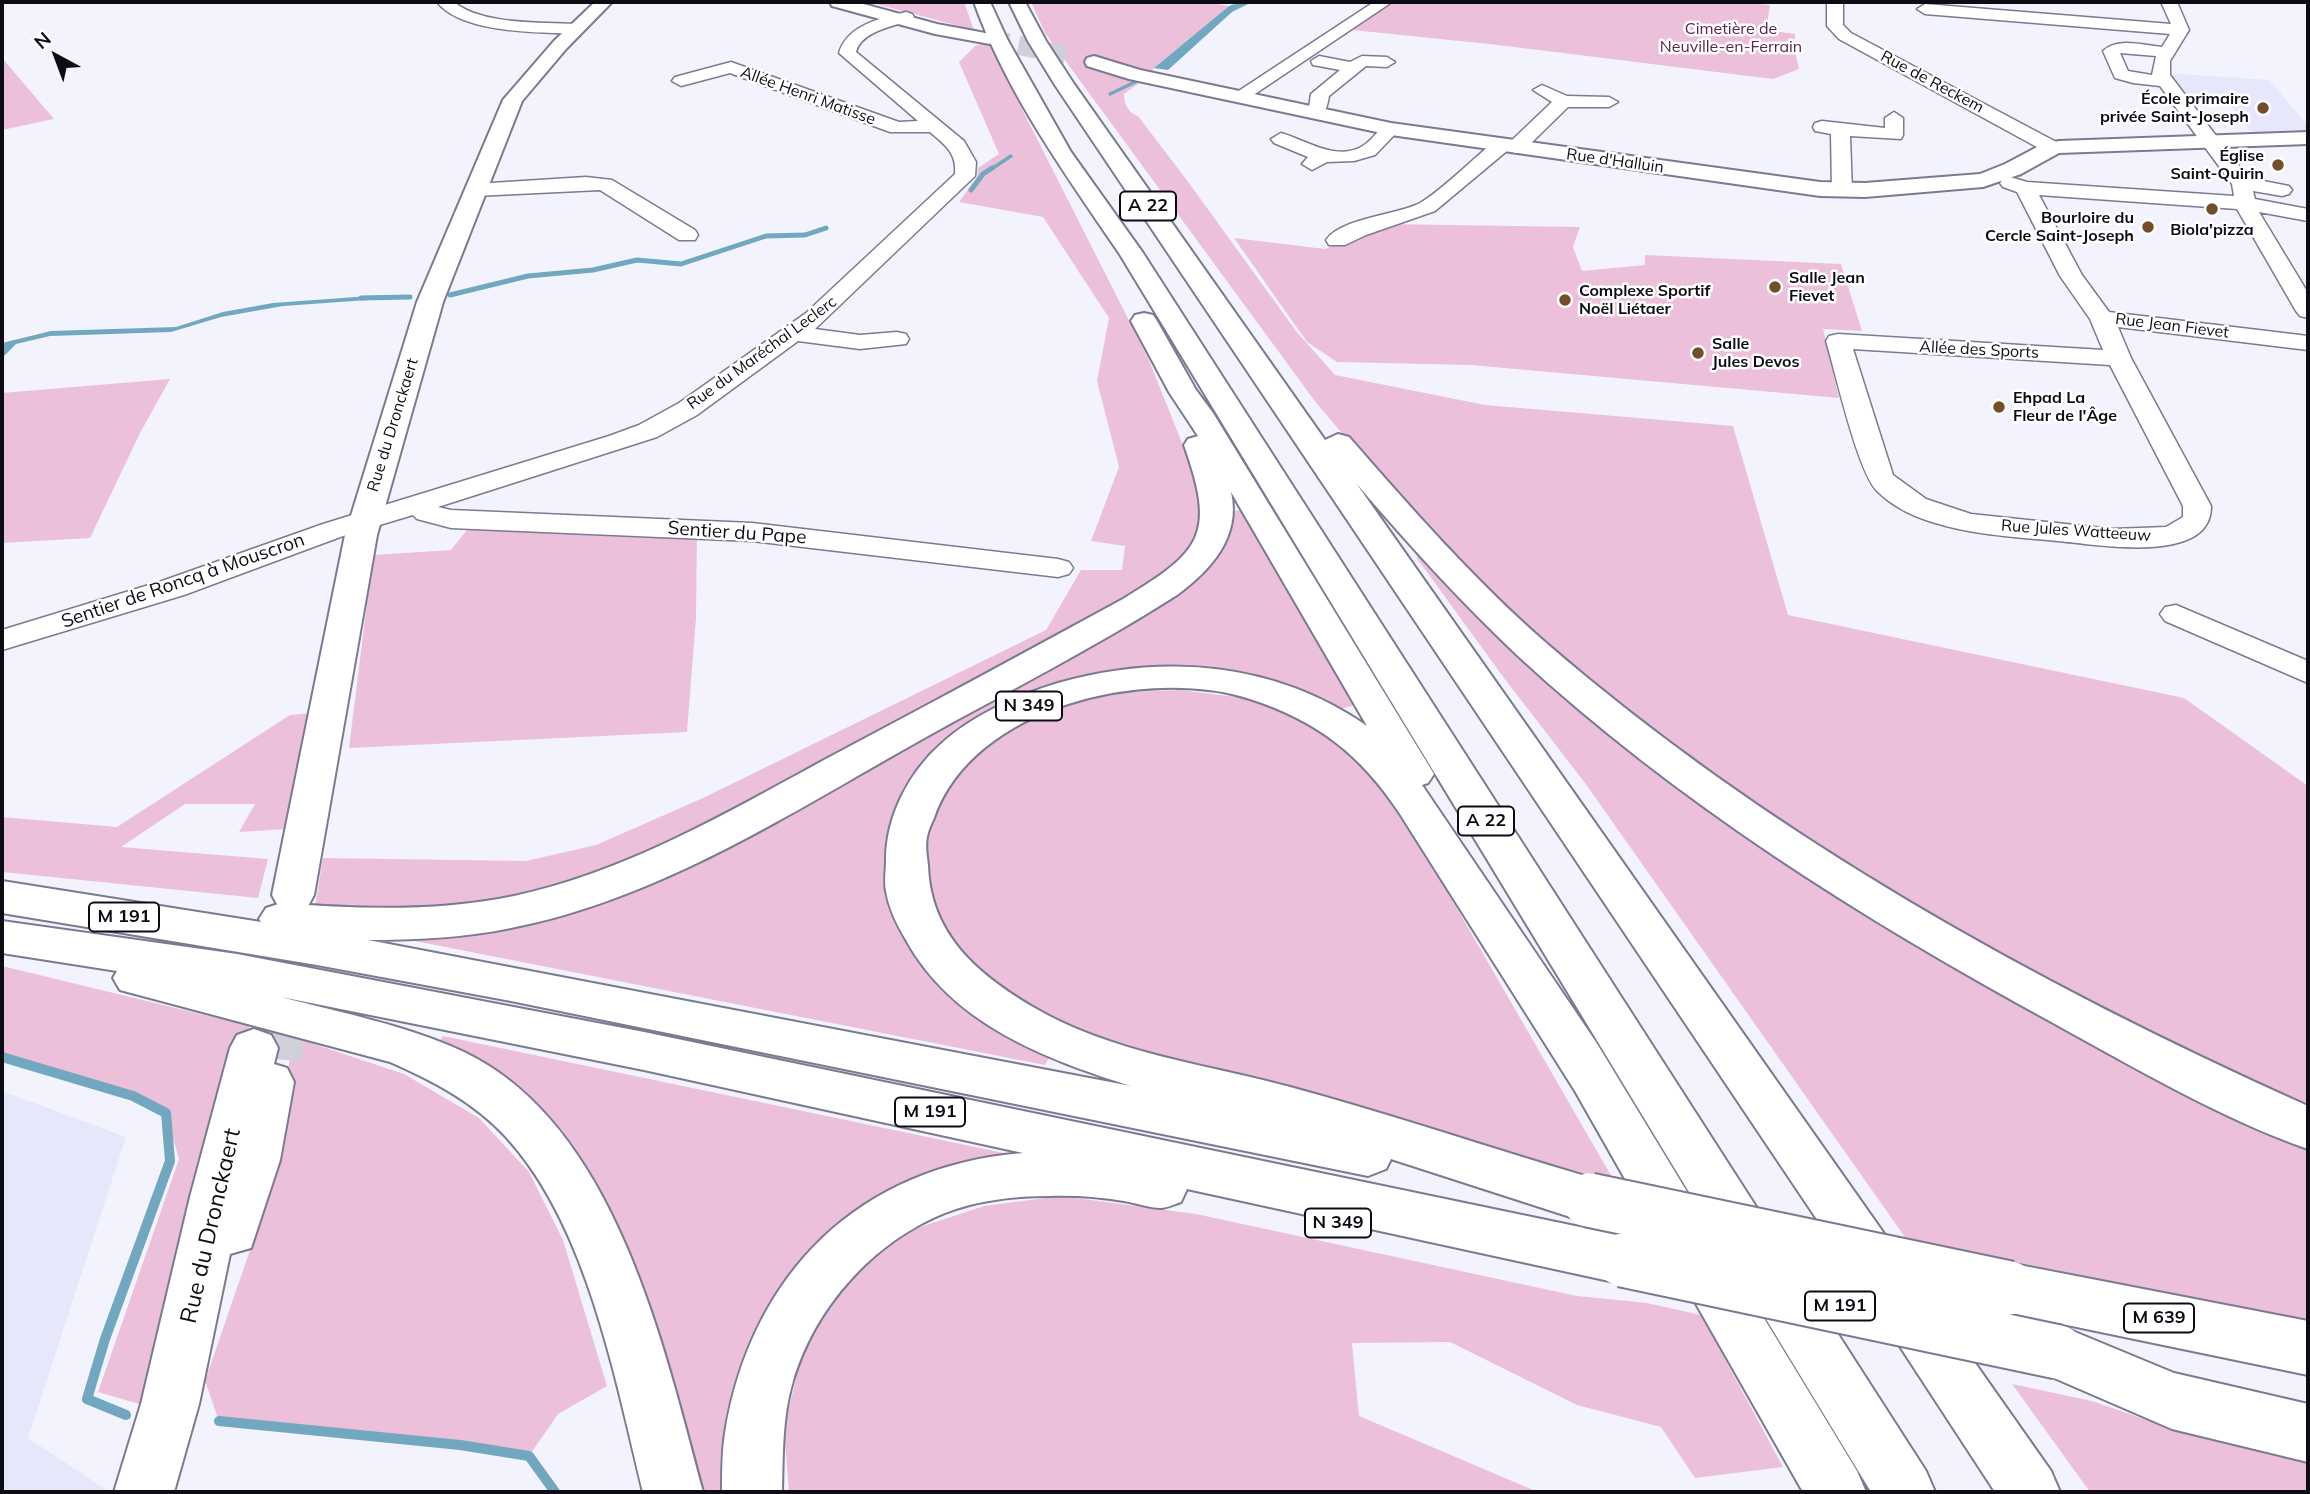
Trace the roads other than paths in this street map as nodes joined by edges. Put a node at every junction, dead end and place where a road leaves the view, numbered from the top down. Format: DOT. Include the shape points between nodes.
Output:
graph roads {
  1 [pos="444,2"];
  2 [pos="604,2"];
  3 [pos="838,2"];
  4 [pos="850,2"];
  5 [pos="982,2"];
  6 [pos="1017,2"];
  7 [pos="1384,2"];
  8 [pos="1835,2"];
  9 [pos="2169,2"];
  10 [pos="1925,9"];
  11 [pos="2025,9"];
  12 [pos="902,18"];
  13 [pos="577,29"];
  14 [pos="2181,30"];
  15 [pos="2168,53"];
  16 [pos="1087,60"];
  17 [pos="1319,61"];
  18 [pos="1387,62"];
  19 [pos="1354,68"];
  20 [pos="681,81"];
  21 [pos="2165,81"];
  22 [pos="1542,90"];
  23 [pos="1240,96"];
  24 [pos="1564,102"];
  25 [pos="1609,102"];
  26 [pos="1314,112"];
  27 [pos="1894,118"];
  28 [pos="936,126"];
  29 [pos="1391,128"];
  30 [pos="2308,138"];
  31 [pos="1280,139"];
  32 [pos="2209,140"];
  33 [pos="1509,146"];
  34 [pos="2053,148"];
  35 [pos="1061,153"];
  36 [pos="1993,177"];
  37 [pos="2025,188"];
  38 [pos="475,190"];
  39 [pos="1842,191"];
  40 [pos="2243,193"];
  41 [pos="2304,193"];
  42 [pos="2308,215"];
  43 [pos="687,234"];
  44 [pos="1337,240"];
  45 [pos="1201,283"];
  46 [pos="2308,311"];
  47 [pos="2102,318"];
  48 [pos="795,333"];
  49 [pos="897,339"];
  50 [pos="1838,341"];
  51 [pos="2308,343"];
  52 [pos="2119,359"];
  53 [pos="1183,392"];
  54 [pos="418,504"];
  55 [pos="365,521"];
  56 [pos="1058,568"];
  57 [pos="2176,614"];
  58 [pos="2,640"];
  59 [pos="2308,673"];
  60 [pos="2,888"];
  61 [pos="293,895"];
  62 [pos="2,897"];
  63 [pos="2,937"];
  64 [pos="2,944"];
  65 [pos="264,1054"];
  66 [pos="1592,1078"];
  67 [pos="2308,1128"];
  68 [pos="1590,1200"];
  69 [pos="1623,1260"];
  70 [pos="2009,1288"];
  71 [pos="2308,1348"];
  72 [pos="2058,1352"];
  73 [pos="2308,1406"];
  74 [pos="1989,1432"];
  75 [pos="2308,1433"];
  76 [pos="144,1492"];
  77 [pos="673,1492"];
  78 [pos="752,1492"];
  79 [pos="1836,1492"];
  80 [pos="1905,1492"];
  81 [pos="2030,1492"];
  82 [pos="2048,1492"];
  1 -- 13 [label="street" via="474,18"];
  2 -- 13 [label="main road, Rue du Dronckaert"];
  3 -- 12 [label="main road"];
  4 -- 12 [label="main road"];
  5 -- 35 [label="main road, A 22"];
  6 -- 45 [label="main road, A 22" via="1052,65"];
  7 -- 23 [label="street"];
  8 -- 34 [label="street, Rue de Reckem" via="1834,24 1841,34"];
  9 -- 14 [label="street"];
  10 -- 11 [label="street"];
  11 -- 14 [label="street"];
  12 -- 28 [label="street, Rue du Maréchal Leclerc" via="858,36 847,53"];
  13 -- 38 [label="main road, Rue du Dronckaert" via="516,94"];
  14 -- 15 [label="street"];
  15 -- 21 [label="street" via="2160,66"];
  15 -- 21 [label="street" via="2111,51 2121,74"];
  16 -- 23 [label="main road, Rue d'Halluin"];
  17 -- 19 [label="street"];
  18 -- 19 [label="street" via="1362,61"];
  19 -- 26 [label="street" via="1320,94"];
  20 -- 28 [label="street, Allée Henri Matisse" via="731,67 897,128"];
  21 -- 32 [label="street"];
  22 -- 24 [label="street"];
  23 -- 26 [label="main road, Rue d'Halluin"];
  24 -- 25 [label="street"];
  24 -- 33 [label="street"];
  26 -- 29 [label="main road, Rue d'Halluin"];
  27 -- 39 [label="street" via="1894,135 1831,128"];
  28 -- 48 [label="street, Rue du Maréchal Leclerc" via="961,149 967,168 962,181"];
  29 -- 31 [label="street" via="1369,152 1317,160"];
  29 -- 33 [label="main road, Rue d'Halluin"];
  30 -- 32 [label="main road"];
  32 -- 34 [label="main road"];
  32 -- 40 [label="street"];
  33 -- 39 [label="main road, Rue d'Halluin"];
  33 -- 44 [label="street" via="1428,207"];
  34 -- 36 [label="main road, Rue d'Halluin"];
  35 -- 53 [label="main road" via="1060,168"];
  35 -- 80 [label="main road, A 22" via="1131,253"];
  36 -- 37 [label="street"];
  36 -- 39 [label="main road, Rue d'Halluin"];
  37 -- 40 [label="street"];
  37 -- 47 [label="street, Rue Jean Fievet" via="2071,276"];
  38 -- 43 [label="street" via="605,184"];
  38 -- 55 [label="main road, Rue du Dronckaert" via="430,302"];
  40 -- 41 [label="street"];
  40 -- 42 [label="street"];
  40 -- 46 [label="street" via="2249,215"];
  45 -- 67 [label="main road" via="1463,582 1529,647 1644,743 1792,848 1938,937 2149,1052"];
  45 -- 74 [label="main road, A 22"];
  47 -- 51 [label="street, Rue Jean Fievet"];
  47 -- 52 [label="street, Rue Jules Watteeuw"];
  48 -- 49 [label="street" via="860,342"];
  48 -- 54 [label="street, Rue du Maréchal Leclerc" via="688,409 648,431"];
  50 -- 52 [label="street, Allée des Sports"];
  50 -- 52 [label="street, Rue Jules Watteeuw" via="1880,477 1916,505 1982,524 2123,538 2178,533 2193,524 2197,506"];
  53 -- 60 [label="main road" via="1180,403 1217,502 1213,536 1194,565 1135,606 738,825 647,869 569,898 430,924 291,920"];
  53 -- 66 [label="main road"];
  54 -- 55 [label="street, Rue du Maréchal Leclerc"];
  54 -- 56 [label="street, Sentier du Pape" via="427,513 451,519 752,532"];
  55 -- 58 [label="street, Sentier de Roncq à Mouscron" via="173,588"];
  55 -- 61 [label="main road, Rue du Dronckaert"];
  57 -- 59 [label="street"];
  62 -- 68 [label="main road, M 191" via="317,947 524,986"];
  63 -- 69 [label="main road, M 191" via="237,971 644,1051"];
  64 -- 77 [label="main road" via="400,1046 439,1059 506,1104 555,1160 595,1235 644,1382"];
  65 -- 76 [label="main road, Rue du Dronckaert" via="255,1160"];
  66 -- 68 [label="main road, N 349" via="1378,757 1338,724 1285,698 1224,682 1165,676 1128,678 1068,691 1007,716 958,750 936,772 910,820 904,872 921,930 957,976 1009,1016 1128,1067 1297,1109"];
  66 -- 79 [label="main road"];
  68 -- 70 [label="main road, M 191, bridge"];
  69 -- 72 [label="main road, M 191, bridge"];
  69 -- 78 [label="main road, N 349" via="1411,1236 1104,1176 1030,1174 958,1187 867,1230 830,1263 797,1306 774,1351 758,1398 751,1451"];
  70 -- 71 [label="main road, M 639"];
  72 -- 73 [label="main road"];
  72 -- 75 [label="main road" via="2172,1401"];
  74 -- 81 [label="main road, A 22"];
  74 -- 82 [label="main road"];
}
